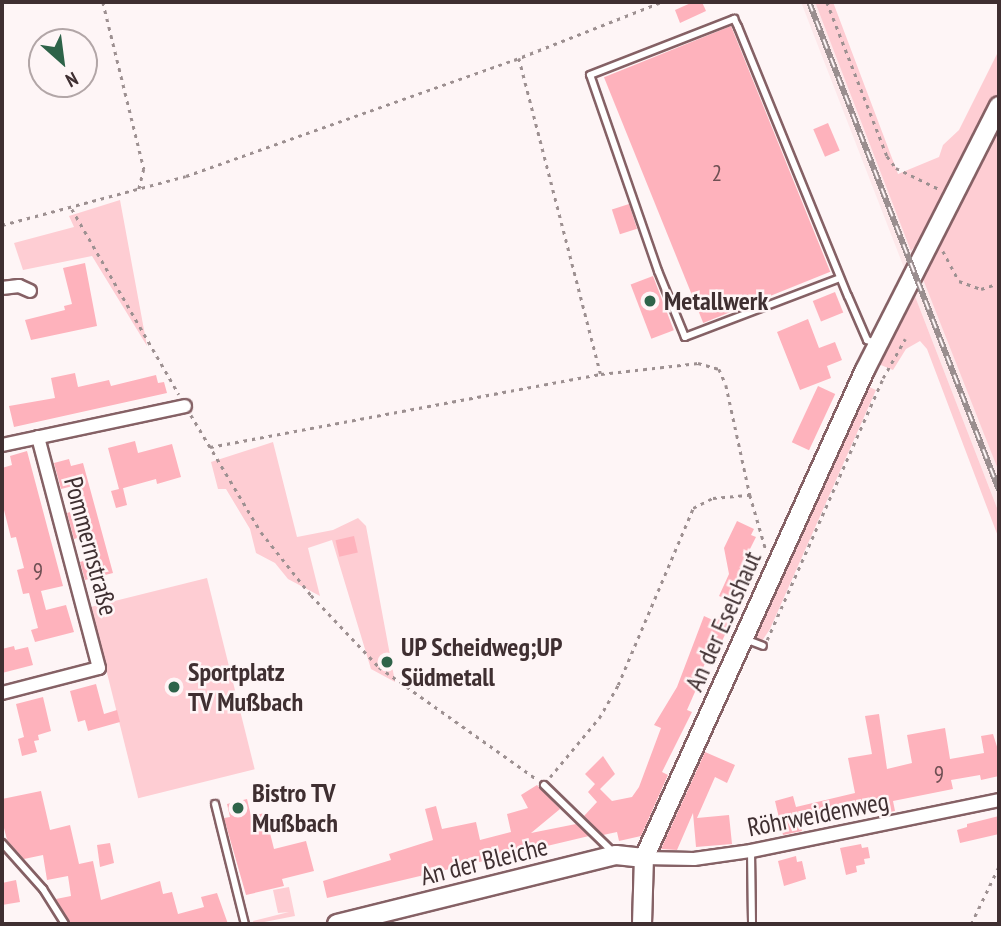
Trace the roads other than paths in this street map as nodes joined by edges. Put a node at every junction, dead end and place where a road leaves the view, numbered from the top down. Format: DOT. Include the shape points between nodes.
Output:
graph roads {
  1 [pos="999,106"];
  2 [pos="840,278"];
  3 [pos="2,288"];
  4 [pos="30,291"];
  5 [pos="877,344"];
  6 [pos="185,406"];
  7 [pos="38,437"];
  8 [pos="2,444"];
  9 [pos="744,639"];
  10 [pos="763,646"];
  11 [pos="2,692"];
  12 [pos="544,785"];
  13 [pos="999,800"];
  14 [pos="215,804"];
  15 [pos="2,843"];
  16 [pos="751,852"];
  17 [pos="616,855"];
  18 [pos="644,858"];
  19 [pos="65,924"];
  20 [pos="245,924"];
  21 [pos="337,924"];
  22 [pos="642,924"];
  23 [pos="752,924"];
  1 -- 5 [label="main road, An der Eselshaut"];
  2 -- 2 [label="lane" via="685,337 590,75 734,19"];
  2 -- 5 [label="lane" via="867,340"];
  3 -- 4 [label="street" via="19,286"];
  5 -- 9 [label="main road, An der Eselshaut"];
  6 -- 7 [label="street"];
  7 -- 8 [label="street"];
  7 -- 11 [label="street, Pommernstraße" via="99,668"];
  9 -- 10 [label="lane"];
  9 -- 18 [label="main road, An der Eselshaut"];
  12 -- 17 [label="lane"];
  13 -- 16 [label="street, Röhrweidenweg"];
  14 -- 20 [label="lane"];
  15 -- 19 [label="lane" via="37,881"];
  16 -- 18 [label="street, Röhrweidenweg" via="694,859"];
  16 -- 23 [label="lane"];
  17 -- 18 [label="main road, An der Bleiche"];
  17 -- 21 [label="main road, An der Bleiche"];
  18 -- 22 [label="main road, An der Eselshaut"];
}
